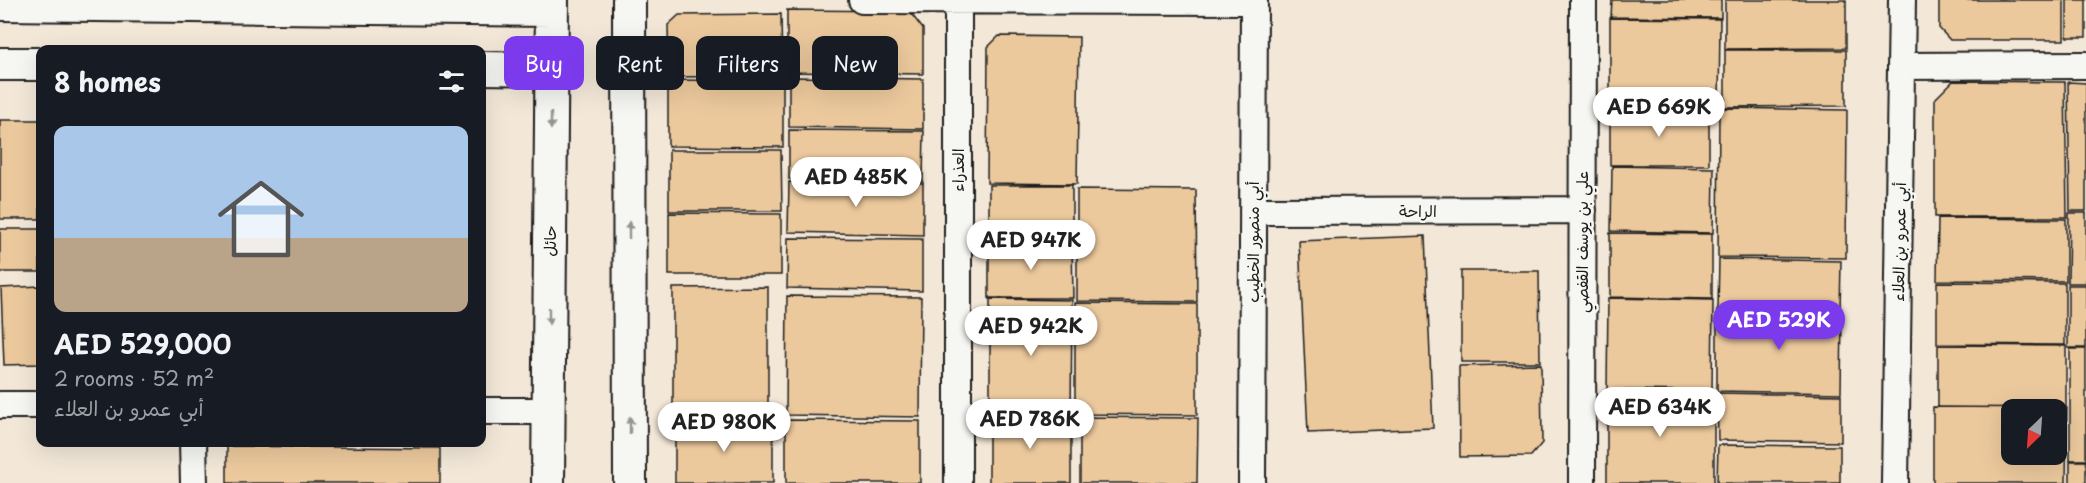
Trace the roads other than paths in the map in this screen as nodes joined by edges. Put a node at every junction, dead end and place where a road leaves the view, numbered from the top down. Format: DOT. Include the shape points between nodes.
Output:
graph roads {
  1 [pos="629,0"];
  2 [pos="862,0"];
  3 [pos="1254,0"];
  4 [pos="1583,0"];
  5 [pos="1902,0"];
  6 [pos="957,1"];
  7 [pos="188,3"];
  8 [pos="0,4"];
  9 [pos="552,5"];
  10 [pos="552,36"];
  11 [pos="0,64"];
  12 [pos="36,64"];
  13 [pos="2086,65"];
  14 [pos="1902,66"];
  15 [pos="486,68"];
  16 [pos="504,68"];
  17 [pos="551,90"];
  18 [pos="1582,210"];
  19 [pos="1253,211"];
  20 [pos="0,405"];
  21 [pos="36,405"];
  22 [pos="486,411"];
  23 [pos="549,411"];
  24 [pos="194,447"];
  25 [pos="194,483"];
  26 [pos="548,483"];
  27 [pos="630,483"];
  28 [pos="958,483"];
  29 [pos="1252,483"];
  30 [pos="1582,483"];
  31 [pos="1895,483"];
  27 -- 1 [label="street, one-way"];
  2 -- 6 [label="street"];
  3 -- 6 [label="street"];
  3 -- 19 [label="street, أبي منصور الخطيب"];
  4 -- 18 [label="street, علي بن يوسف القفصي"];
  5 -- 14 [label="street, أبي عمرو بن العلاء"];
  6 -- 28 [label="street, العذراء"];
  7 -- 8 [label="street"];
  7 -- 9 [label="street"];
  9 -- 10 [label="street, حائل"];
  11 -- 12 [label="street"];
  13 -- 14 [label="street"];
  14 -- 31 [label="street, أبي عمرو بن العلاء"];
  15 -- 16 [label="street"];
  17 -- 23 [label="street, حائل, one-way"];
  18 -- 19 [label="street, الراحة"];
  18 -- 30 [label="street, علي بن يوسف القفصي"];
  19 -- 29 [label="street, أبي منصور الخطيب"];
  20 -- 21 [label="street"];
  22 -- 23 [label="street"];
  23 -- 26 [label="street, حائل"];
  24 -- 25 [label="street"];
}
